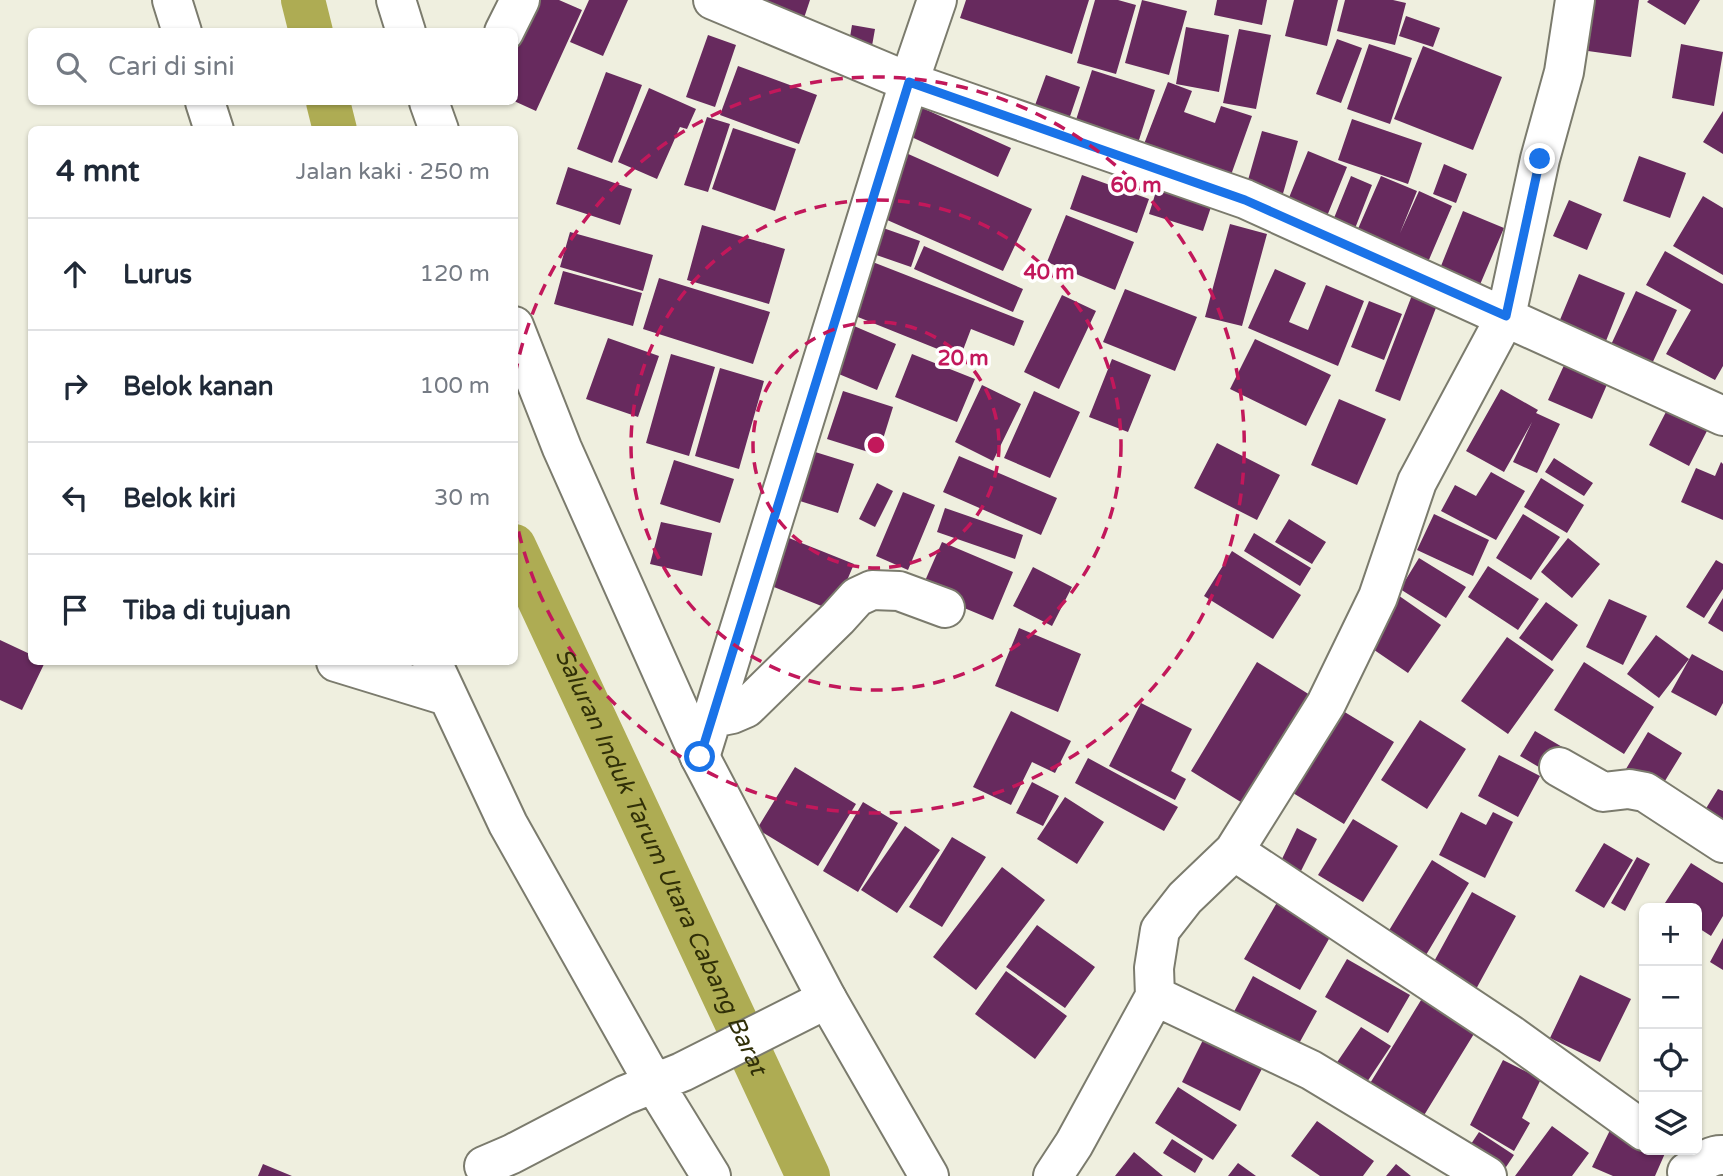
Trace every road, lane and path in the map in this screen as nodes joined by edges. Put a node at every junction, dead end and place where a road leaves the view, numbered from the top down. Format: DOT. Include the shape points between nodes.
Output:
graph roads {
  1 [pos="172,0"];
  2 [pos="396,0"];
  3 [pos="520,0"];
  4 [pos="713,0"];
  5 [pos="937,0"];
  6 [pos="1575,0"];
  7 [pos="181,28"];
  8 [pos="405,28"];
  9 [pos="506,28"];
  10 [pos="909,82"];
  11 [pos="206,105"];
  12 [pos="430,105"];
  13 [pos="213,126"];
  14 [pos="438,126"];
  15 [pos="1506,316"];
  16 [pos="518,336"];
  17 [pos="1723,416"];
  18 [pos="945,608"];
  19 [pos="346,665"];
  20 [pos="433,665"];
  21 [pos="447,696"];
  22 [pos="712,718"];
  23 [pos="700,757"];
  24 [pos="1559,767"];
  25 [pos="1723,843"];
  26 [pos="1234,851"];
  27 [pos="1155,996"];
  28 [pos="827,999"];
  29 [pos="669,1078"];
  30 [pos="1639,1127"];
  31 [pos="1723,1154"];
  32 [pos="484,1166"];
  33 [pos="1682,1166"];
  34 [pos="711,1176"];
  35 [pos="929,1176"];
  36 [pos="1053,1176"];
  37 [pos="1487,1176"];
  1 -- 7 [label="street"];
  2 -- 8 [label="street"];
  3 -- 9 [label="street"];
  4 -- 10 [label="street"];
  5 -- 10 [label="street"];
  6 -- 15 [label="street" via="1564,72"];
  10 -- 15 [label="street" via="1245,200"];
  10 -- 22 [label="street"];
  11 -- 13 [label="street"];
  12 -- 14 [label="street"];
  15 -- 17 [label="street"];
  15 -- 26 [label="street" via="1416,482 1378,597 1326,704"];
  16 -- 23 [label="street" via="562,448"];
  18 -- 22 [label="street" via="899,591 872,590 857,597 746,708"];
  19 -- 21 [label="street"];
  20 -- 21 [label="street"];
  21 -- 29 [label="street" via="508,824"];
  22 -- 23 [label="street"];
  23 -- 28 [label="street"];
  24 -- 25 [label="street" via="1603,792 1644,792"];
  26 -- 27 [label="street" via="1185,898 1160,930"];
  26 -- 30 [label="street" via="1511,1035"];
  27 -- 36 [label="street"];
  27 -- 37 [label="street" via="1311,1070"];
  28 -- 29 [label="street"];
  28 -- 35 [label="street"];
  29 -- 32 [label="street"];
  29 -- 34 [label="street"];
  31 -- 33 [label="street"];
}
